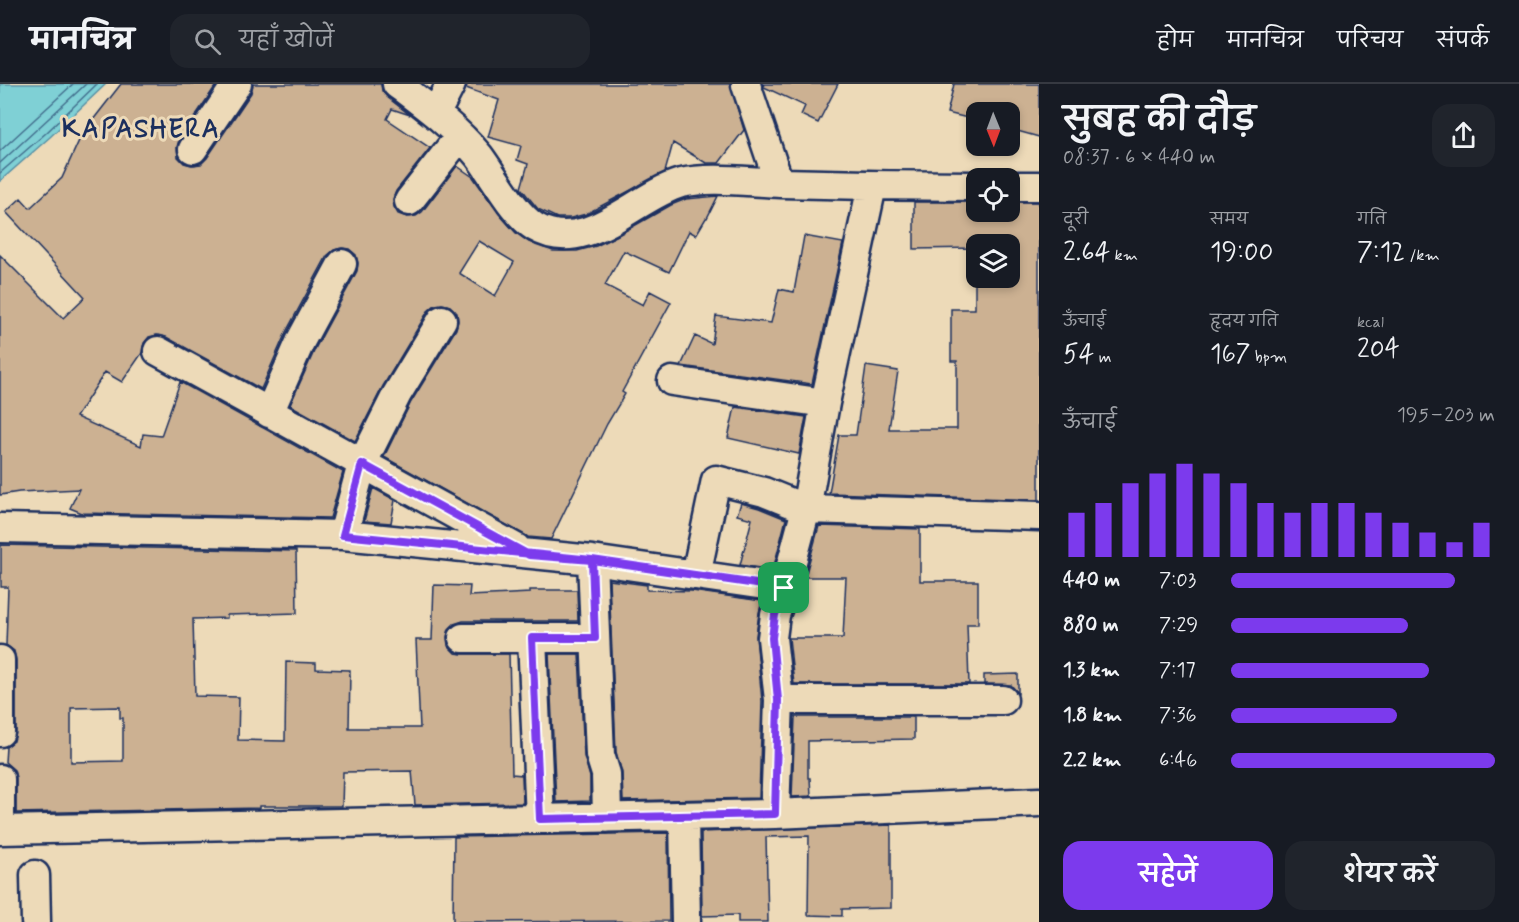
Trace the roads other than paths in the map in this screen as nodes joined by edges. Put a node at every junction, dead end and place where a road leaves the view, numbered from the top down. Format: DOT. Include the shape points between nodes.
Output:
graph roads {
  1 [pos="237,84"];
  2 [pos="397,84"];
  3 [pos="451,84"];
  4 [pos="746,85"];
  5 [pos="436,113"];
  6 [pos="460,136"];
  7 [pos="192,149"];
  8 [pos="778,183"];
  9 [pos="872,186"];
  10 [pos="966,186"];
  11 [pos="1020,186"];
  12 [pos="1039,186"];
  13 [pos="409,201"];
  14 [pos="342,264"];
  15 [pos="442,320"];
  16 [pos="158,351"];
  17 [pos="672,381"];
  18 [pos="825,403"];
  19 [pos="269,413"];
  20 [pos="362,464"];
  21 [pos="806,509"];
  22 [pos="1039,516"];
  23 [pos="0,528"];
  24 [pos="343,535"];
  25 [pos="529,555"];
  26 [pos="592,560"];
  27 [pos="696,575"];
  28 [pos="784,588"];
  29 [pos="463,638"];
  30 [pos="532,638"];
  31 [pos="595,638"];
  32 [pos="0,660"];
  33 [pos="778,700"];
  34 [pos="1003,700"];
  35 [pos="0,732"];
  36 [pos="0,779"];
  37 [pos="1039,802"];
  38 [pos="775,814"];
  39 [pos="684,816"];
  40 [pos="607,818"];
  41 [pos="540,819"];
  42 [pos="0,830"];
  43 [pos="35,875"];
  44 [pos="36,922"];
  45 [pos="686,922"];
  1 -- 7 [label="street"];
  2 -- 5 [label="street"];
  3 -- 5 [label="street"];
  4 -- 8 [label="street"];
  5 -- 6 [label="street"];
  6 -- 8 [label="street" via="522,216 535,228 556,234 591,231 668,187 684,183"];
  6 -- 13 [label="street"];
  8 -- 9 [label="street"];
  9 -- 10 [label="street"];
  9 -- 18 [label="street"];
  11 -- 12 [label="street"];
  14 -- 19 [label="street" via="301,339"];
  15 -- 20 [label="street" via="397,394"];
  16 -- 19 [label="street"];
  17 -- 18 [label="street"];
  18 -- 21 [label="street"];
  19 -- 20 [label="street"];
  20 -- 24 [label="street"];
  20 -- 25 [label="street"];
  21 -- 22 [label="street"];
  21 -- 27 [label="street" via="764,492 716,480"];
  21 -- 28 [label="street"];
  23 -- 24 [label="street"];
  24 -- 25 [label="street"];
  25 -- 26 [label="street"];
  26 -- 27 [label="street"];
  26 -- 31 [label="street"];
  27 -- 28 [label="street"];
  28 -- 33 [label="street" via="772,638"];
  29 -- 30 [label="street"];
  30 -- 31 [label="street"];
  30 -- 41 [label="street"];
  31 -- 40 [label="street"];
  32 -- 35 [label="street"];
  33 -- 34 [label="street"];
  33 -- 38 [label="street"];
  36 -- 42 [label="street"];
  37 -- 38 [label="street"];
  38 -- 39 [label="street"];
  39 -- 40 [label="street"];
  39 -- 45 [label="street"];
  40 -- 41 [label="street"];
  41 -- 42 [label="street"];
  43 -- 44 [label="street"];
}
